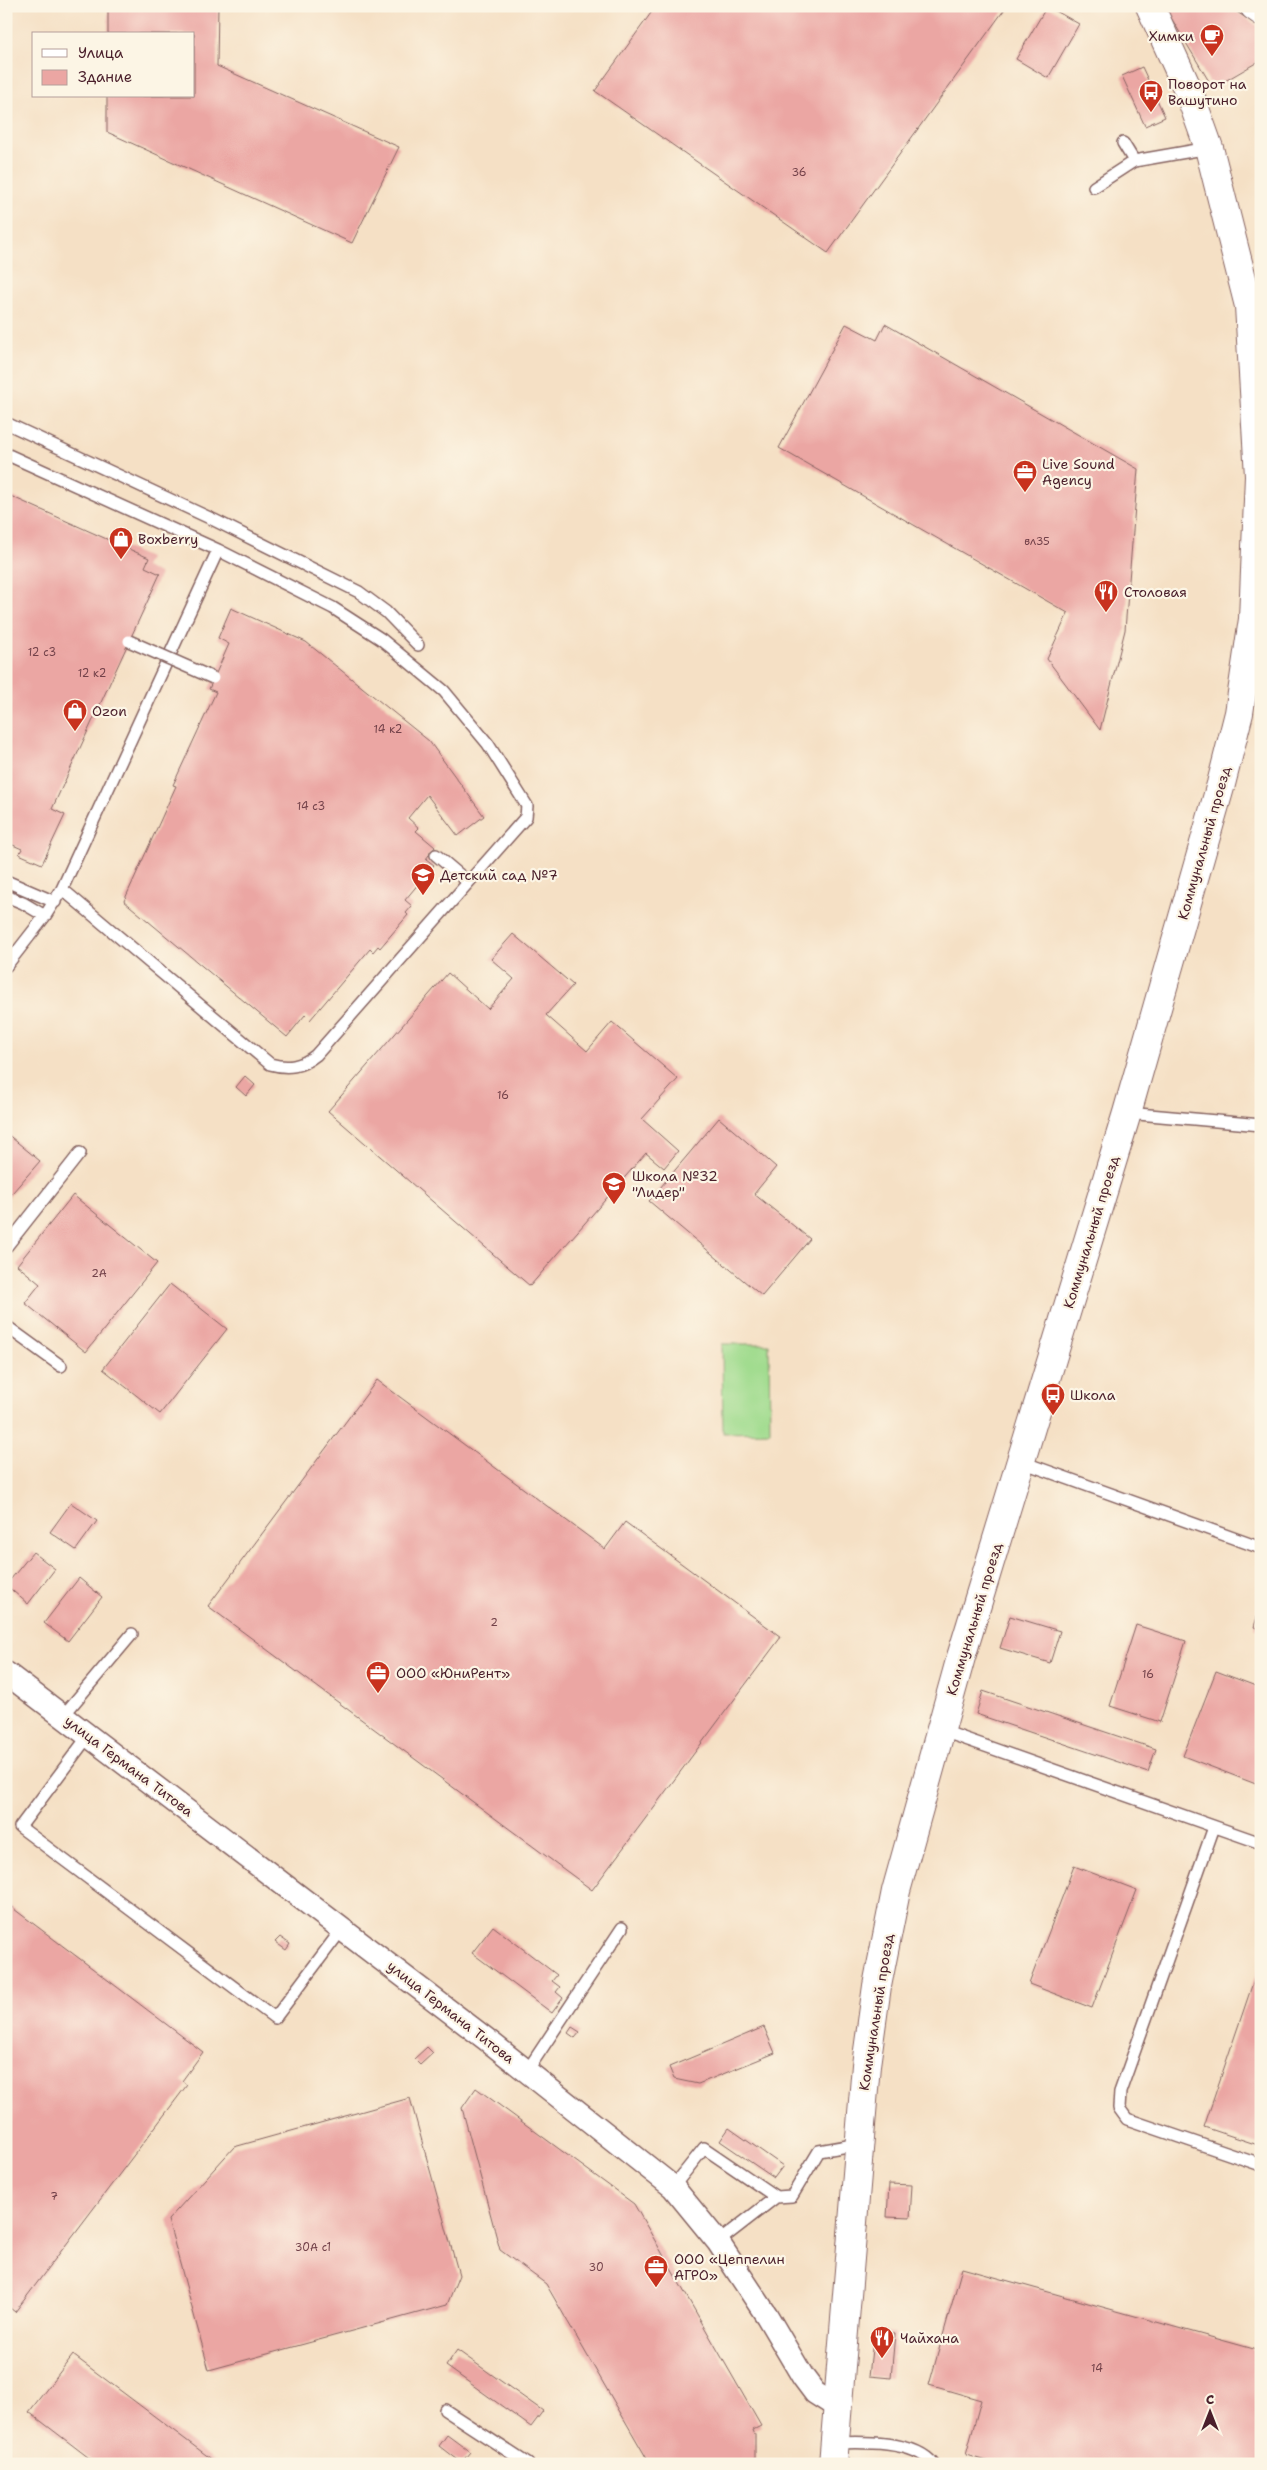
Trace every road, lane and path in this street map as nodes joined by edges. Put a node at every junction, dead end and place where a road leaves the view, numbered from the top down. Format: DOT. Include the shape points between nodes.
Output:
graph roads {
  1 [pos="1150,6"];
  2 [pos="1254,6"];
  3 [pos="1261,11"];
  4 [pos="1123,143"];
  5 [pos="1209,148"];
  6 [pos="1134,161"];
  7 [pos="1094,186"];
  8 [pos="6,423"];
  9 [pos="6,454"];
  10 [pos="1260,476"];
  11 [pos="218,550"];
  12 [pos="129,641"];
  13 [pos="418,645"];
  14 [pos="214,678"];
  15 [pos="436,855"];
  16 [pos="6,881"];
  17 [pos="468,882"];
  18 [pos="62,889"];
  19 [pos="6,896"];
  20 [pos="55,902"];
  21 [pos="45,916"];
  22 [pos="6,966"];
  23 [pos="1127,1113"];
  24 [pos="1261,1125"];
  25 [pos="80,1153"];
  26 [pos="6,1247"];
  27 [pos="6,1326"];
  28 [pos="61,1366"];
  29 [pos="1022,1462"];
  30 [pos="1261,1548"];
  31 [pos="132,1634"];
  32 [pos="6,1673"];
  33 [pos="63,1716"];
  34 [pos="940,1730"];
  35 [pos="89,1734"];
  36 [pos="1214,1827"];
  37 [pos="1261,1843"];
  38 [pos="622,1928"];
  39 [pos="342,1929"];
  40 [pos="527,2070"];
  41 [pos="859,2144"];
  42 [pos="1261,2165"];
  43 [pos="673,2187"];
  44 [pos="776,2197"];
  45 [pos="718,2242"];
  46 [pos="836,2407"];
  47 [pos="445,2410"];
  48 [pos="834,2453"];
  49 [pos="528,2464"];
  50 [pos="932,2464"];
  1 -- 5 [label="street, Коммунальный проезд" via="1189,92"];
  2 -- 3 [label="street"];
  4 -- 6 [label="lane"];
  5 -- 6 [label="lane"];
  5 -- 10 [label="street, Коммунальный проезд" via="1249,306"];
  6 -- 7 [label="lane"];
  8 -- 13 [label="lane" via="359,592 386,612"];
  9 -- 11 [label="lane"];
  10 -- 23 [label="street, Коммунальный проезд" via="1253,619 1239,713"];
  11 -- 17 [label="lane" via="333,608 381,639 444,691 488,744 527,806 527,812"];
  11 -- 18 [label="lane"];
  12 -- 14 [label="lane, bridge"];
  15 -- 17 [label="lane"];
  16 -- 20 [label="lane"];
  17 -- 18 [label="lane" via="316,1055 297,1067 270,1064"];
  18 -- 20 [label="lane"];
  19 -- 21 [label="lane"];
  20 -- 21 [label="lane"];
  21 -- 22 [label="lane"];
  23 -- 24 [label="lane"];
  23 -- 29 [label="street, Коммунальный проезд"];
  25 -- 26 [label="lane"];
  27 -- 28 [label="lane"];
  29 -- 30 [label="lane"];
  29 -- 34 [label="street, Коммунальный проезд"];
  31 -- 33 [label="lane"];
  32 -- 33 [label="street, улица Германа Титова"];
  33 -- 35 [label="street, улица Германа Титова"];
  34 -- 36 [label="lane"];
  34 -- 41 [label="street, Коммунальный проезд" via="894,1900 877,1986"];
  35 -- 39 [label="street, улица Германа Титова"];
  35 -- 39 [label="lane" via="20,1827 275,2018"];
  36 -- 37 [label="lane"];
  36 -- 42 [label="lane" via="1120,2092 1119,2108 1127,2119"];
  38 -- 40 [label="lane"];
  39 -- 40 [label="street, улица Германа Титова"];
  40 -- 43 [label="street, улица Германа Титова"];
  41 -- 44 [label="lane" via="819,2151 792,2196"];
  41 -- 46 [label="street, Коммунальный проезд"];
  43 -- 44 [label="lane" via="704,2148"];
  43 -- 45 [label="street, улица Германа Титова"];
  44 -- 45 [label="lane"];
  45 -- 46 [label="street, улица Германа Титова" via="803,2377 815,2392"];
  46 -- 48 [label="street, Коммунальный проезд"];
  47 -- 49 [label="lane"];
  48 -- 50 [label="lane" via="879,2442 923,2454"];
}
